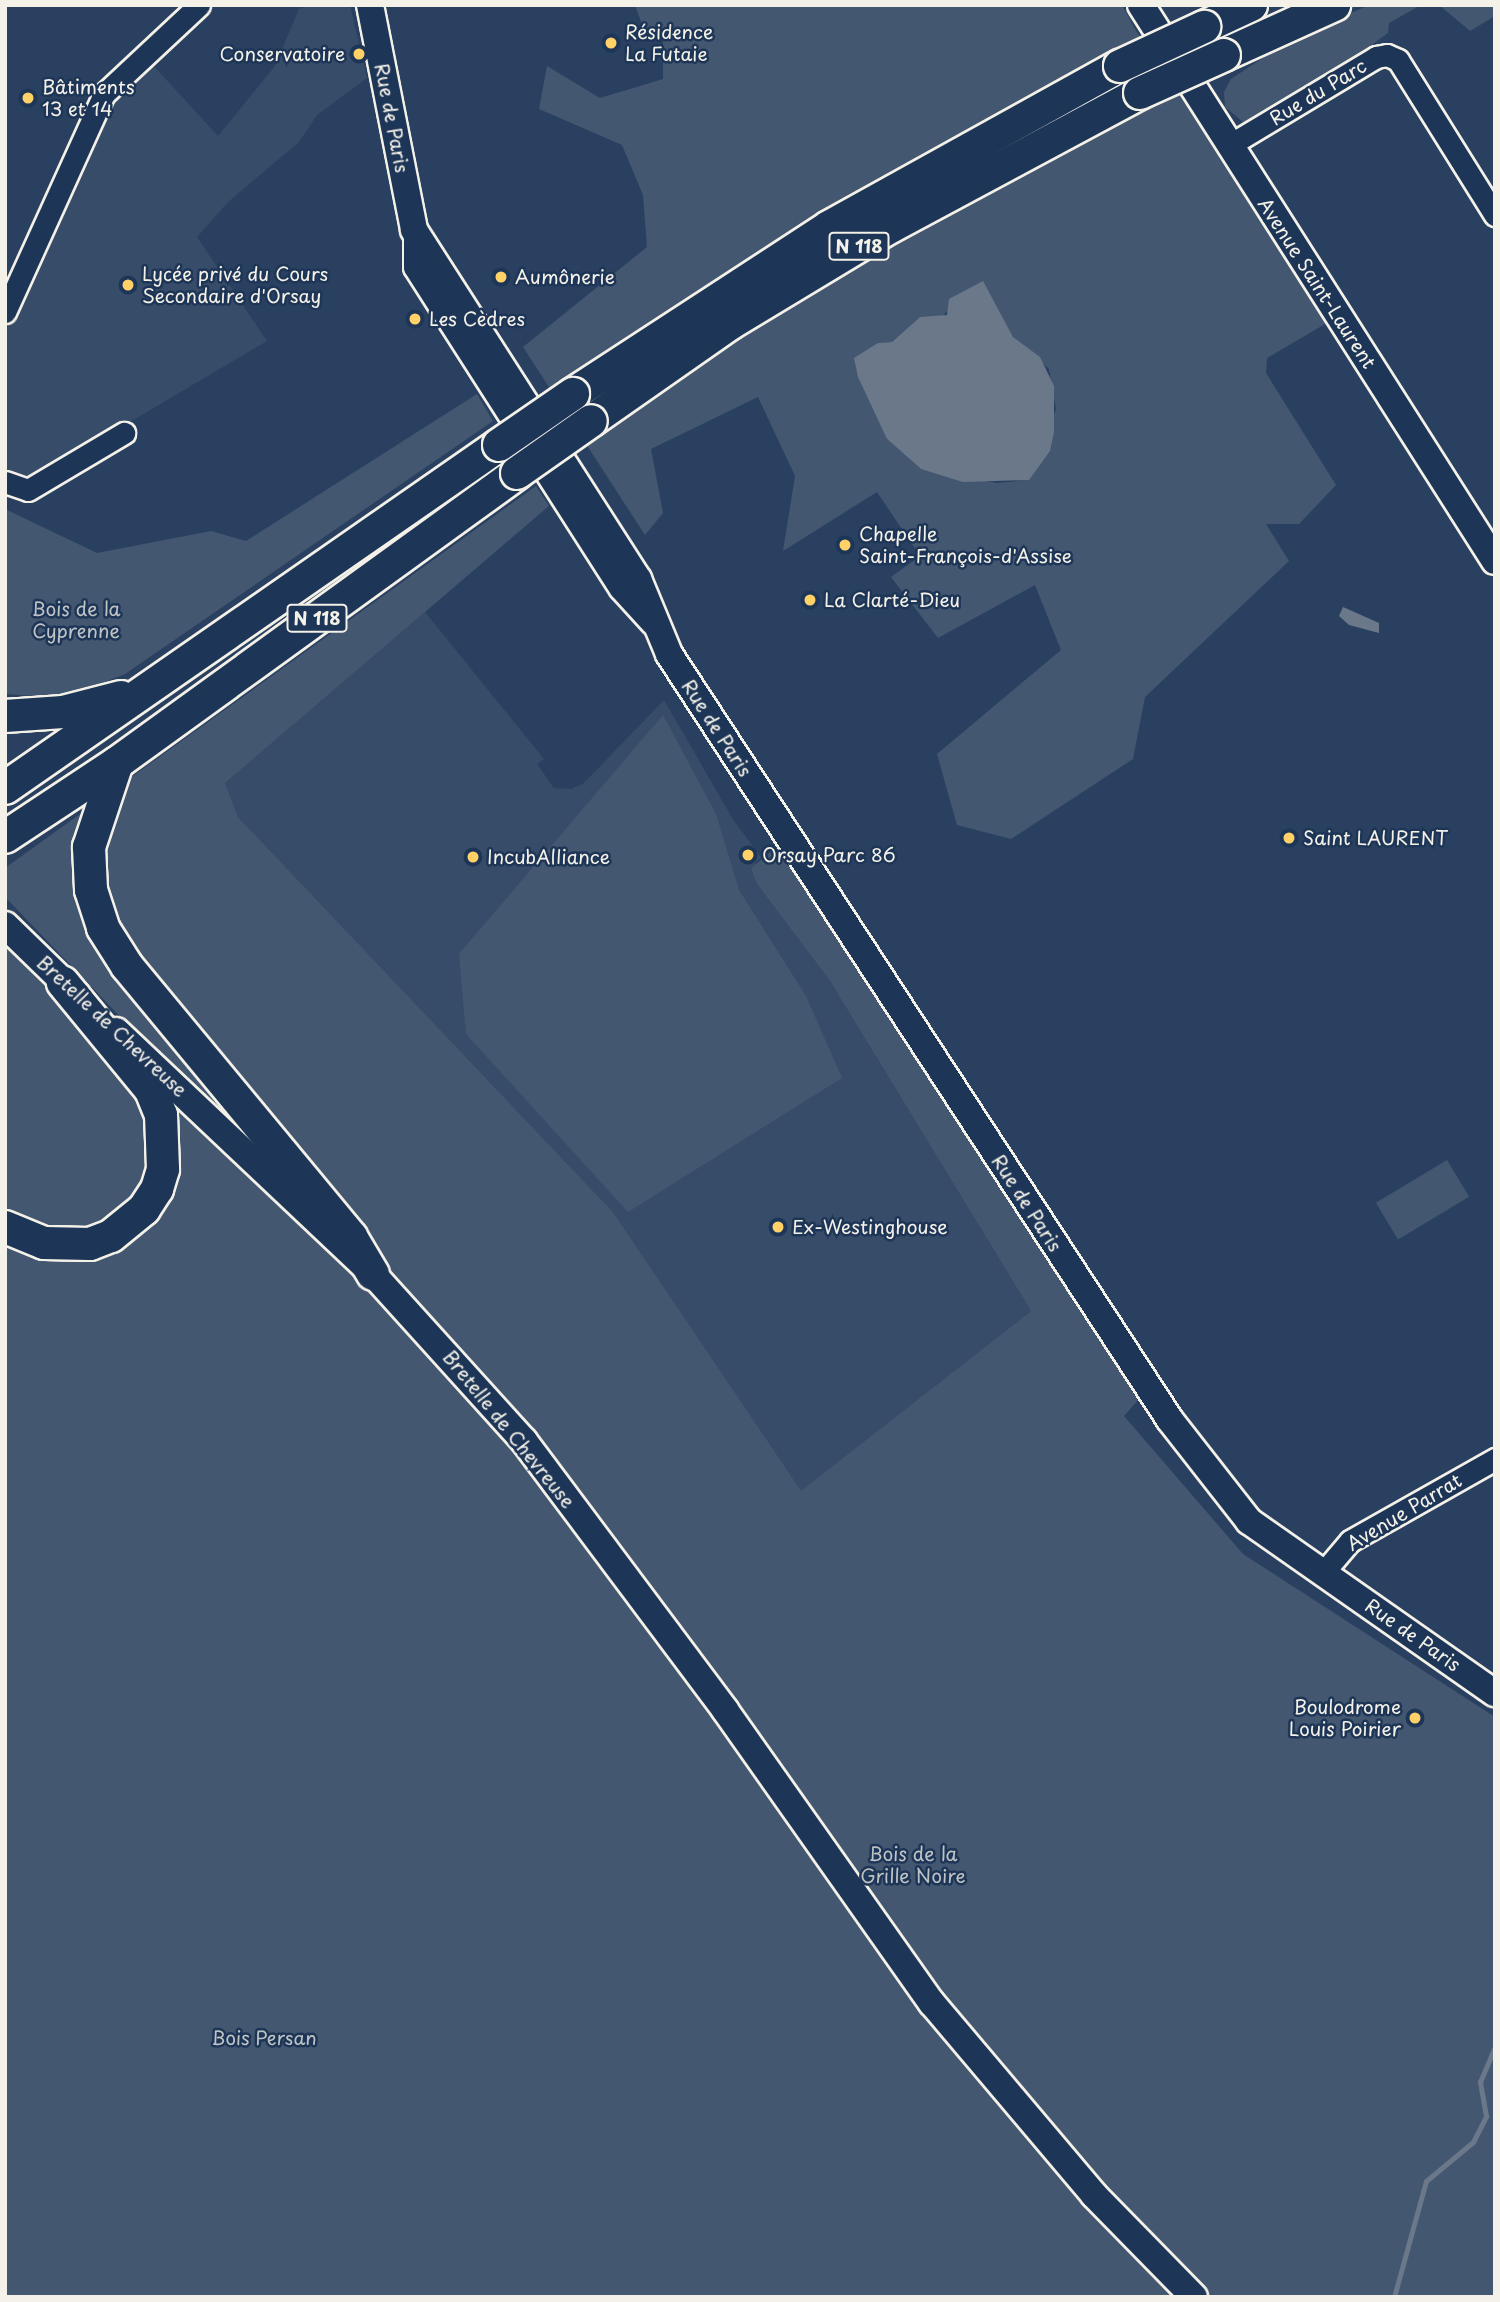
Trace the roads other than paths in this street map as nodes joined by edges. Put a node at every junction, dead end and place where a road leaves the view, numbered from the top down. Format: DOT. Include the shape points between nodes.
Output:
graph roads {
  1 [pos="199,5"];
  2 [pos="370,5"];
  3 [pos="1141,5"];
  4 [pos="1251,5"];
  5 [pos="1334,5"];
  6 [pos="1228,146"];
  7 [pos="1495,215"];
  8 [pos="5,312"];
  9 [pos="124,433"];
  10 [pos="5,482"];
  11 [pos="1495,561"];
  12 [pos="155,685"];
  13 [pos="5,716"];
  14 [pos="117,764"];
  15 [pos="5,788"];
  16 [pos="5,837"];
  17 [pos="5,925"];
  18 [pos="63,983"];
  19 [pos="5,1227"];
  20 [pos="373,1275"];
  21 [pos="1495,1459"];
  22 [pos="1322,1574"];
  23 [pos="1495,1693"];
  24 [pos="1194,2297"];
  1 -- 8 [label="street" via="104,94"];
  2 -- 22 [label="main road, Rue de Paris" via="414,230 638,579 653,625 778,824 1205,1470 1250,1521"];
  3 -- 6 [label="main road, Avenue Saint-Laurent"];
  4 -- 12 [label="highway, N 118, bridge" via="1120,66 829,227 573,394"];
  5 -- 14 [label="highway, N 118, bridge" via="1140,93 892,226 731,323"];
  6 -- 7 [label="street, Rue du Parc" via="1376,57 1387,55 1398,61"];
  6 -- 11 [label="main road, Avenue Saint-Laurent"];
  9 -- 10 [label="street" via="29,490"];
  12 -- 13 [label="highway" via="99,705"];
  12 -- 15 [label="highway, N 118"];
  14 -- 16 [label="highway, N 118"];
  14 -- 20 [label="highway" via="89,847 91,890 103,928 127,966 351,1237"];
  17 -- 18 [label="main road, Bretelle de Chevreuse"];
  18 -- 19 [label="highway" via="150,1090 161,1115 163,1168 144,1209 111,1236 90,1244 44,1243"];
  18 -- 20 [label="main road, Bretelle de Chevreuse"];
  20 -- 24 [label="main road, Bretelle de Chevreuse" via="422,1324 532,1451 725,1710 932,2003 1094,2195"];
  21 -- 22 [label="street, Avenue Parrat" via="1350,1541"];
  22 -- 23 [label="main road, Rue de Paris"];
}
